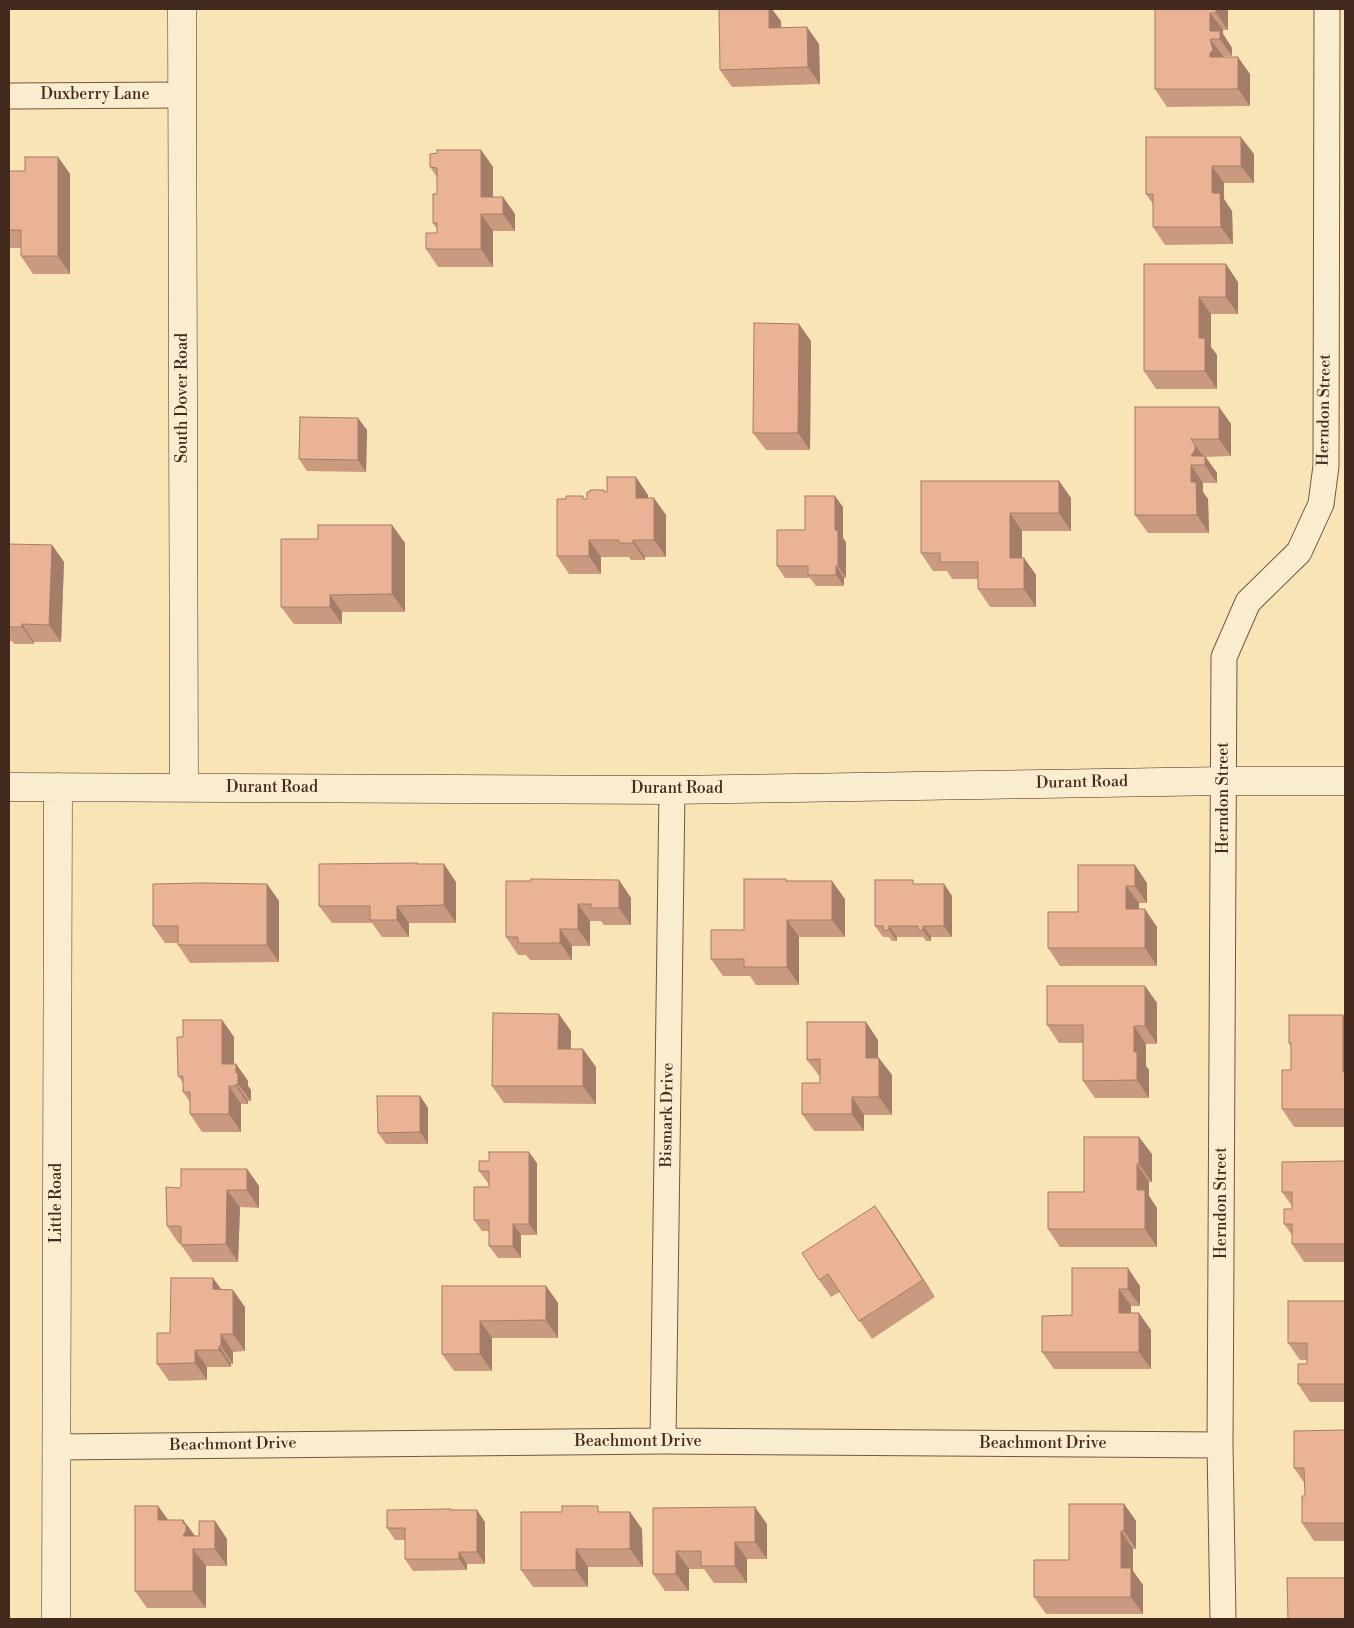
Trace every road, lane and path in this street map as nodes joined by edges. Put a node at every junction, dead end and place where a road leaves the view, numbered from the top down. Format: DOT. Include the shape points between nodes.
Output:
graph roads {
  1 [pos="182,9"];
  2 [pos="1327,9"];
  3 [pos="182,94"];
  4 [pos="9,96"];
  5 [pos="1224,781"];
  6 [pos="1345,781"];
  7 [pos="9,787"];
  8 [pos="58,787"];
  9 [pos="184,787"];
  10 [pos="672,790"];
  11 [pos="663,1441"];
  12 [pos="1220,1445"];
  13 [pos="56,1447"];
  14 [pos="56,1619"];
  15 [pos="1224,1619"];
  1 -- 3 [label="street, South Dover Road"];
  2 -- 5 [label="street, Herndon Street" via="1326,466 1321,504 1299,552 1248,602 1224,658"];
  3 -- 4 [label="street, Duxberry Lane"];
  3 -- 9 [label="street, South Dover Road"];
  5 -- 6 [label="street, Durant Road"];
  5 -- 10 [label="street, Durant Road"];
  5 -- 12 [label="street, Herndon Street"];
  7 -- 8 [label="street, Durant Road"];
  8 -- 9 [label="street, Durant Road"];
  8 -- 13 [label="street, Little Road"];
  9 -- 10 [label="street, Durant Road"];
  10 -- 11 [label="street, Bismark Drive"];
  11 -- 12 [label="street, Beachmont Drive"];
  11 -- 13 [label="street, Beachmont Drive"];
  12 -- 15 [label="street, Herndon Street"];
  13 -- 14 [label="street, Little Road"];
}
